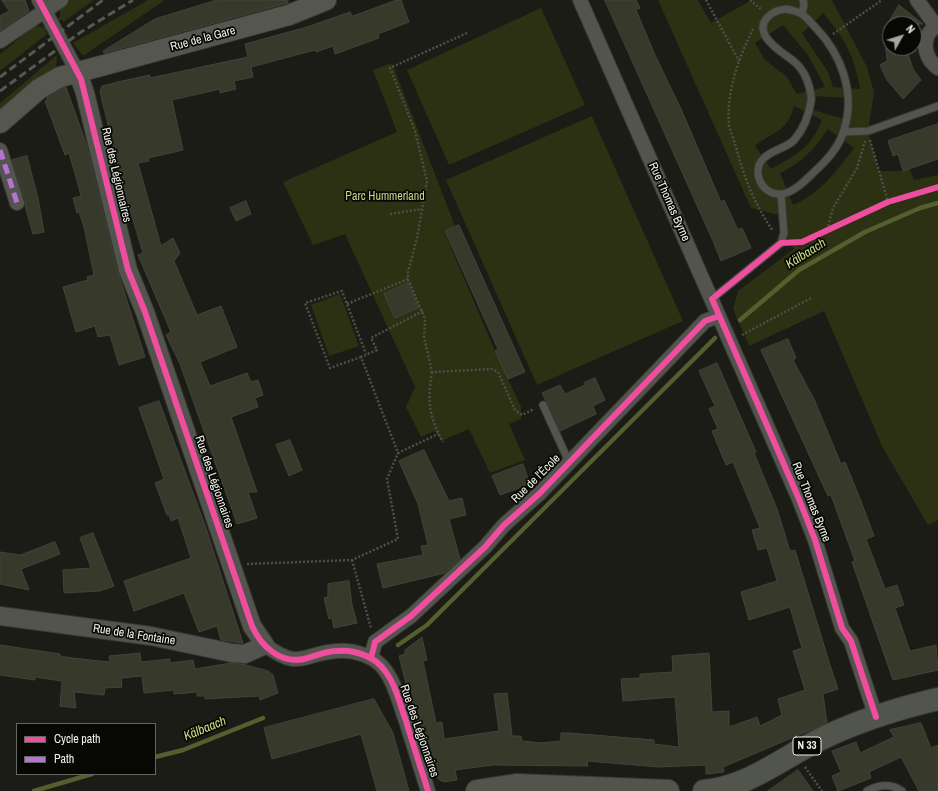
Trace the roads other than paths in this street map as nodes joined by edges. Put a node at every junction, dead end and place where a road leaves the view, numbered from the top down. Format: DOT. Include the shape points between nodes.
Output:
graph roads {
  1 [pos="61,0"];
  2 [pos="326,0"];
  3 [pos="580,0"];
  4 [pos="803,0"];
  5 [pos="917,0"];
  6 [pos="42,5"];
  7 [pos="802,14"];
  8 [pos="937,25"];
  9 [pos="0,42"];
  10 [pos="938,68"];
  11 [pos="78,73"];
  12 [pos="938,106"];
  13 [pos="0,123"];
  14 [pos="844,132"];
  15 [pos="0,150"];
  16 [pos="781,194"];
  17 [pos="17,203"];
  18 [pos="712,299"];
  19 [pos="719,316"];
  20 [pos="543,405"];
  21 [pos="569,462"];
  22 [pos="0,616"];
  23 [pos="265,646"];
  24 [pos="371,658"];
  25 [pos="938,699"];
  26 [pos="876,717"];
  27 [pos="745,787"];
  28 [pos="428,791"];
  29 [pos="477,791"];
  30 [pos="668,791"];
  31 [pos="704,791"];
  32 [pos="867,791"];
  33 [pos="902,791"];
  1 -- 6 [label="street"];
  2 -- 11 [label="main road, Rue de la Gare" via="289,15"];
  3 -- 18 [label="street, Rue Thomas Byrne"];
  4 -- 7 [label="lane"];
  5 -- 8 [label="street"];
  6 -- 9 [label="street"];
  6 -- 11 [label="street"];
  7 -- 14 [label="lane" via="826,39 841,64 849,98"];
  7 -- 16 [label="lane" via="786,9 765,13 766,36 797,62 812,96 805,126 794,140 764,158 759,166 758,177 762,186 771,193"];
  8 -- 10 [label="street" via="926,39 925,47 931,62"];
  11 -- 13 [label="main road, Rue de la Gare" via="49,82"];
  11 -- 23 [label="street, Rue des Légionnaires" via="128,270 252,626"];
  12 -- 14 [label="lane" via="868,131"];
  14 -- 16 [label="lane" via="837,147 825,162 795,188"];
  15 -- 17 [label="street"];
  16 -- 18 [label="lane" via="784,233 781,243"];
  18 -- 19 [label="street, Rue Thomas Byrne"];
  19 -- 21 [label="street, Rue de l'École" via="705,321"];
  19 -- 26 [label="street, Rue Thomas Byrne" via="810,526 842,628 851,641"];
  20 -- 21 [label="lane"];
  21 -- 24 [label="street, Rue de l'École" via="411,616 375,642"];
  22 -- 23 [label="street, Rue de la Fontaine" via="151,636 232,654 245,654"];
  23 -- 24 [label="street, Rue des Légionnaires" via="290,660 336,650 354,652"];
  24 -- 28 [label="street, Rue des Légionnaires" via="385,670 398,697"];
  25 -- 26 [label="main road, N 33"];
  26 -- 27 [label="main road, N 33" via="826,736 794,753"];
  27 -- 31 [label="main road, N 33"];
  29 -- 30 [label="main road" via="516,785"];
  32 -- 33 [label="lane" via="886,785"];
}
